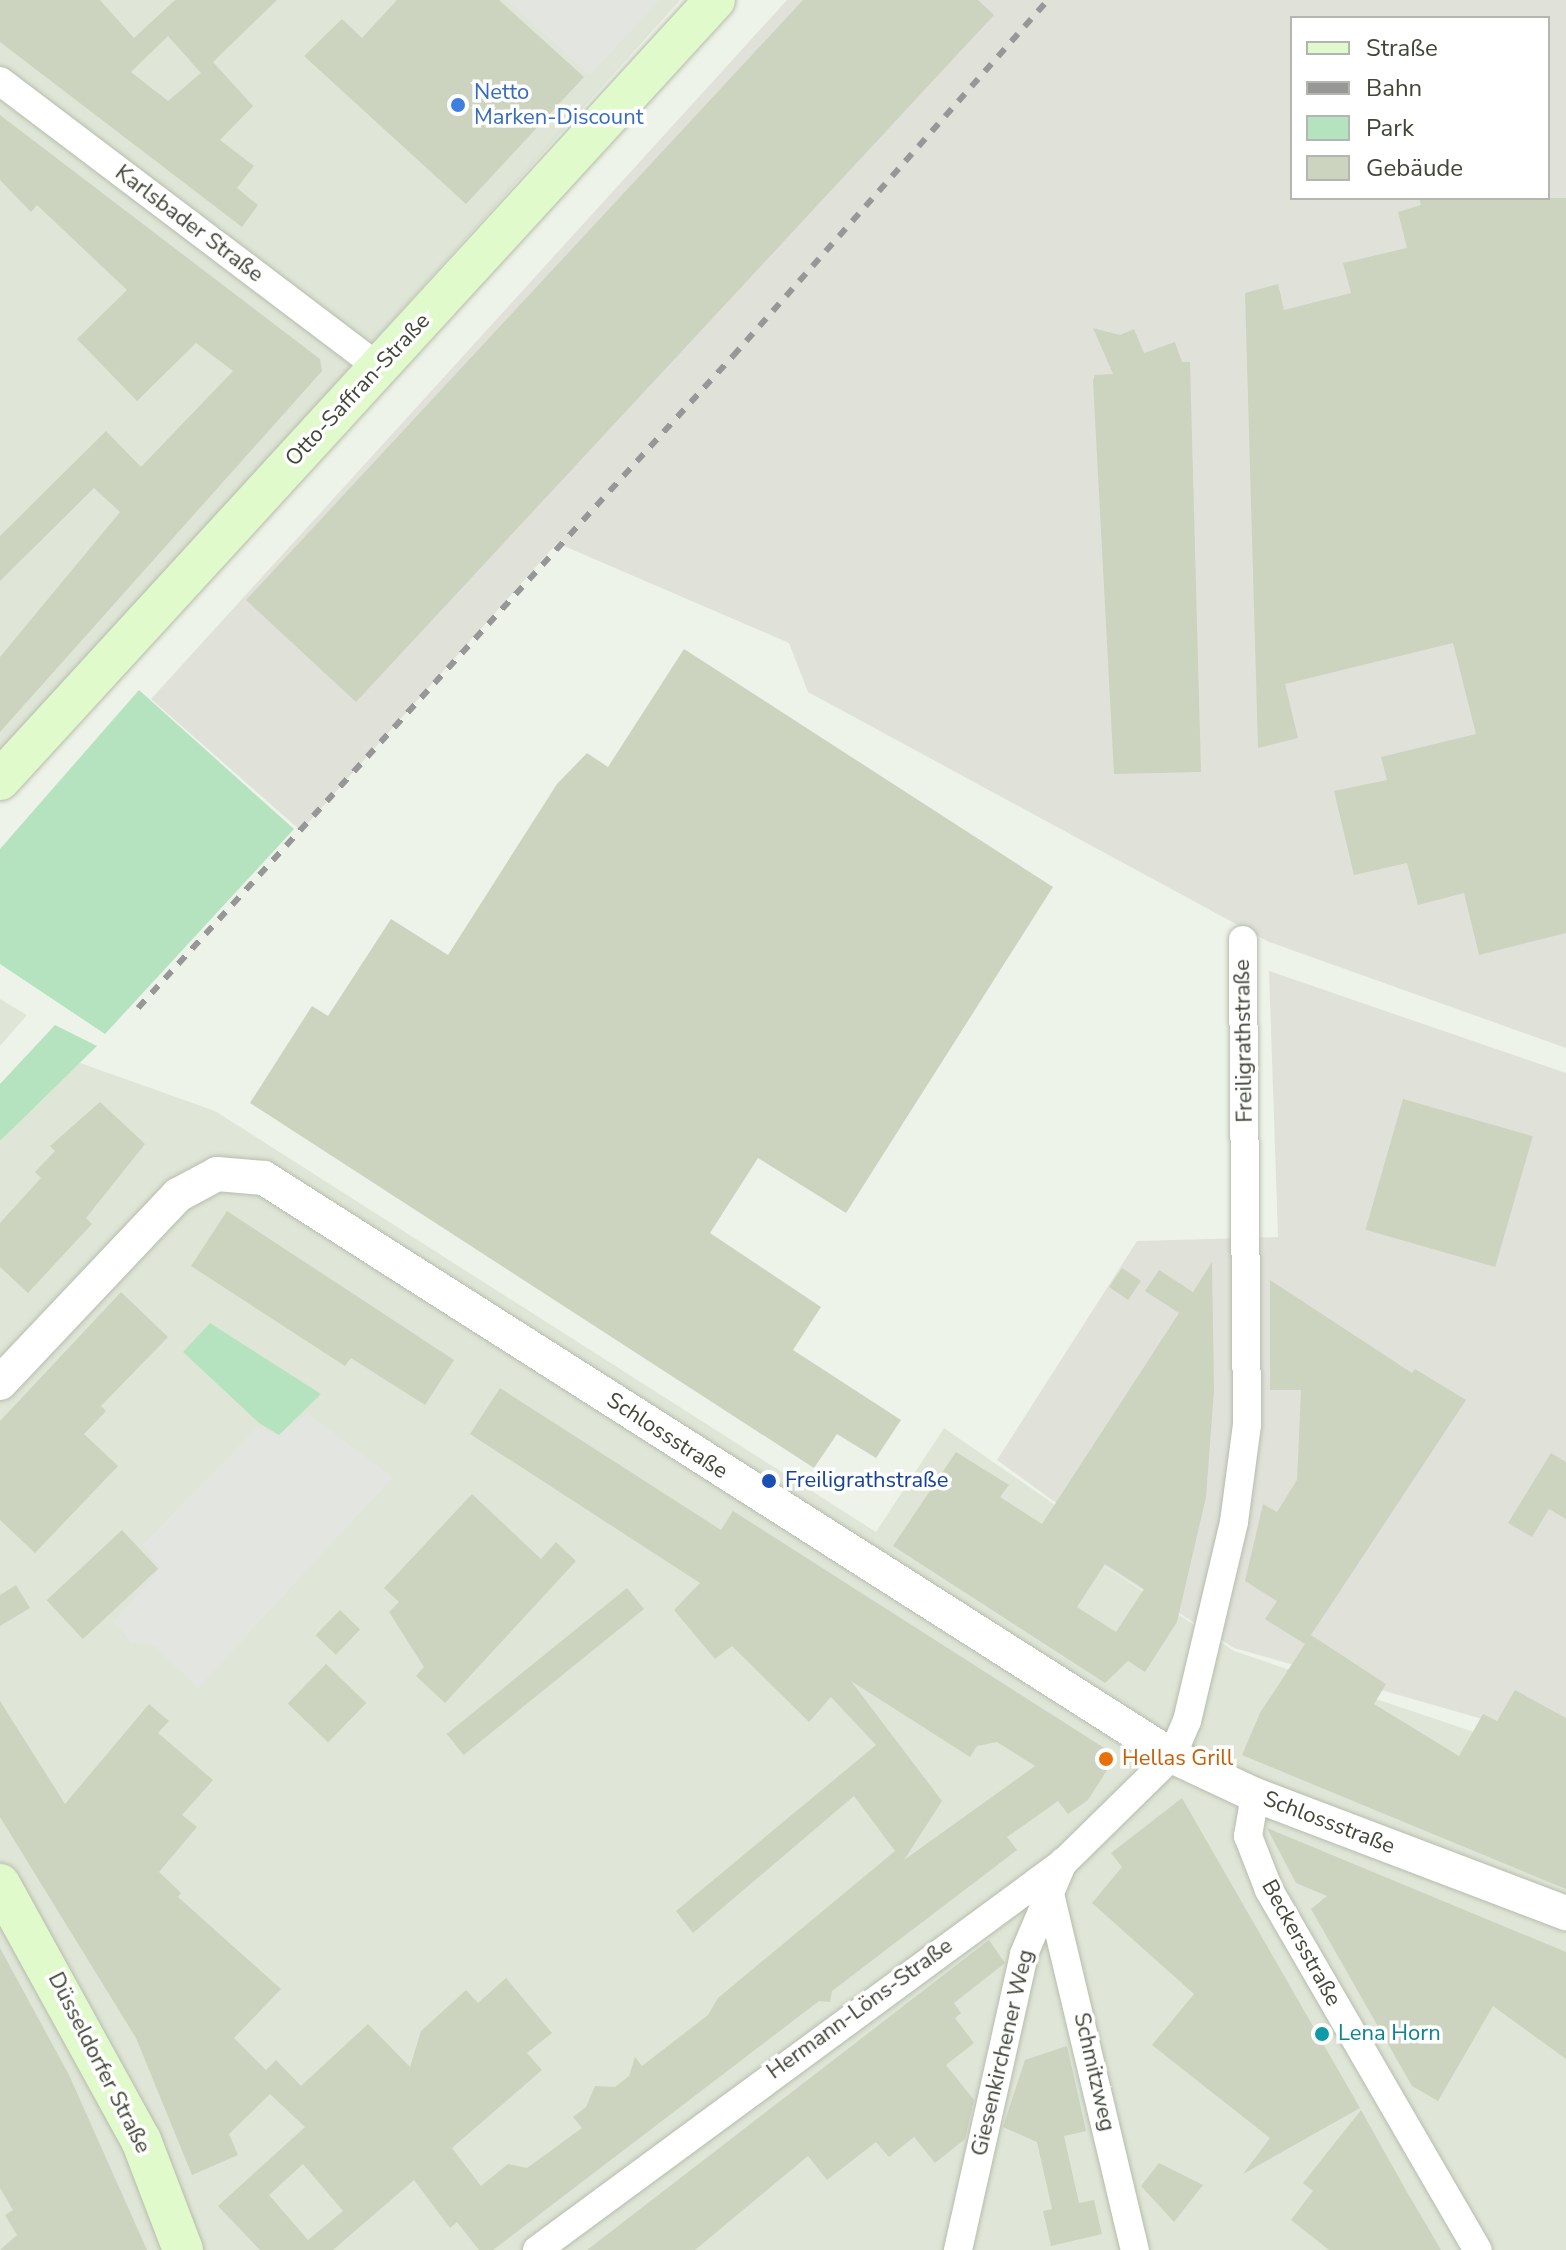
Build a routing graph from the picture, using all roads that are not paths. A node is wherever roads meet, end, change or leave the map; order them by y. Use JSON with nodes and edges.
{"nodes":[{"id":1,"x":715,"y":0,"type":"edge"},
{"id":2,"x":0,"y":81,"type":"edge"},
{"id":3,"x":378,"y":367,"type":"junction"},
{"id":4,"x":0,"y":780,"type":"edge"},
{"id":5,"x":1243,"y":940,"type":"dead end"},
{"id":6,"x":0,"y":1383,"type":"edge"},
{"id":7,"x":1172,"y":1756,"type":"junction"},
{"id":8,"x":1255,"y":1795,"type":"junction"},
{"id":9,"x":1064,"y":1862,"type":"junction"},
{"id":10,"x":0,"y":1884,"type":"edge"},
{"id":11,"x":1050,"y":1894,"type":"junction"},
{"id":12,"x":1566,"y":1913,"type":"edge"},
{"id":13,"x":183,"y":2250,"type":"edge"},
{"id":14,"x":537,"y":2250,"type":"edge"},
{"id":15,"x":958,"y":2250,"type":"edge"},
{"id":16,"x":1135,"y":2250,"type":"edge"},
{"id":17,"x":1478,"y":2250,"type":"edge"}],
"edges":[{"from":1,"to":3,"type":"main road","name":"Otto-Saffran-Straße"},
{"from":2,"to":3,"type":"street","name":"Karlsbader Straße"},
{"from":3,"to":4,"type":"main road","name":"Otto-Saffran-Straße"},
{"from":5,"to":7,"type":"street","name":"Freiligrathstraße"},
{"from":6,"to":7,"type":"street","name":"Schlossstraße"},
{"from":7,"to":8,"type":"street","name":"Schlossstraße"},
{"from":7,"to":9,"type":"street","name":"Hermann-Löns-Straße"},
{"from":8,"to":12,"type":"street","name":"Schlossstraße"},
{"from":8,"to":17,"type":"street","name":"Beckersstraße"},
{"from":9,"to":11,"type":"street","name":"Giesenkirchener Weg"},
{"from":9,"to":14,"type":"street","name":"Hermann-Löns-Straße"},
{"from":10,"to":13,"type":"main road","name":"Düsseldorfer Straße"},
{"from":11,"to":15,"type":"street","name":"Giesenkirchener Weg"},
{"from":11,"to":16,"type":"street","name":"Schmitzweg"}]}
